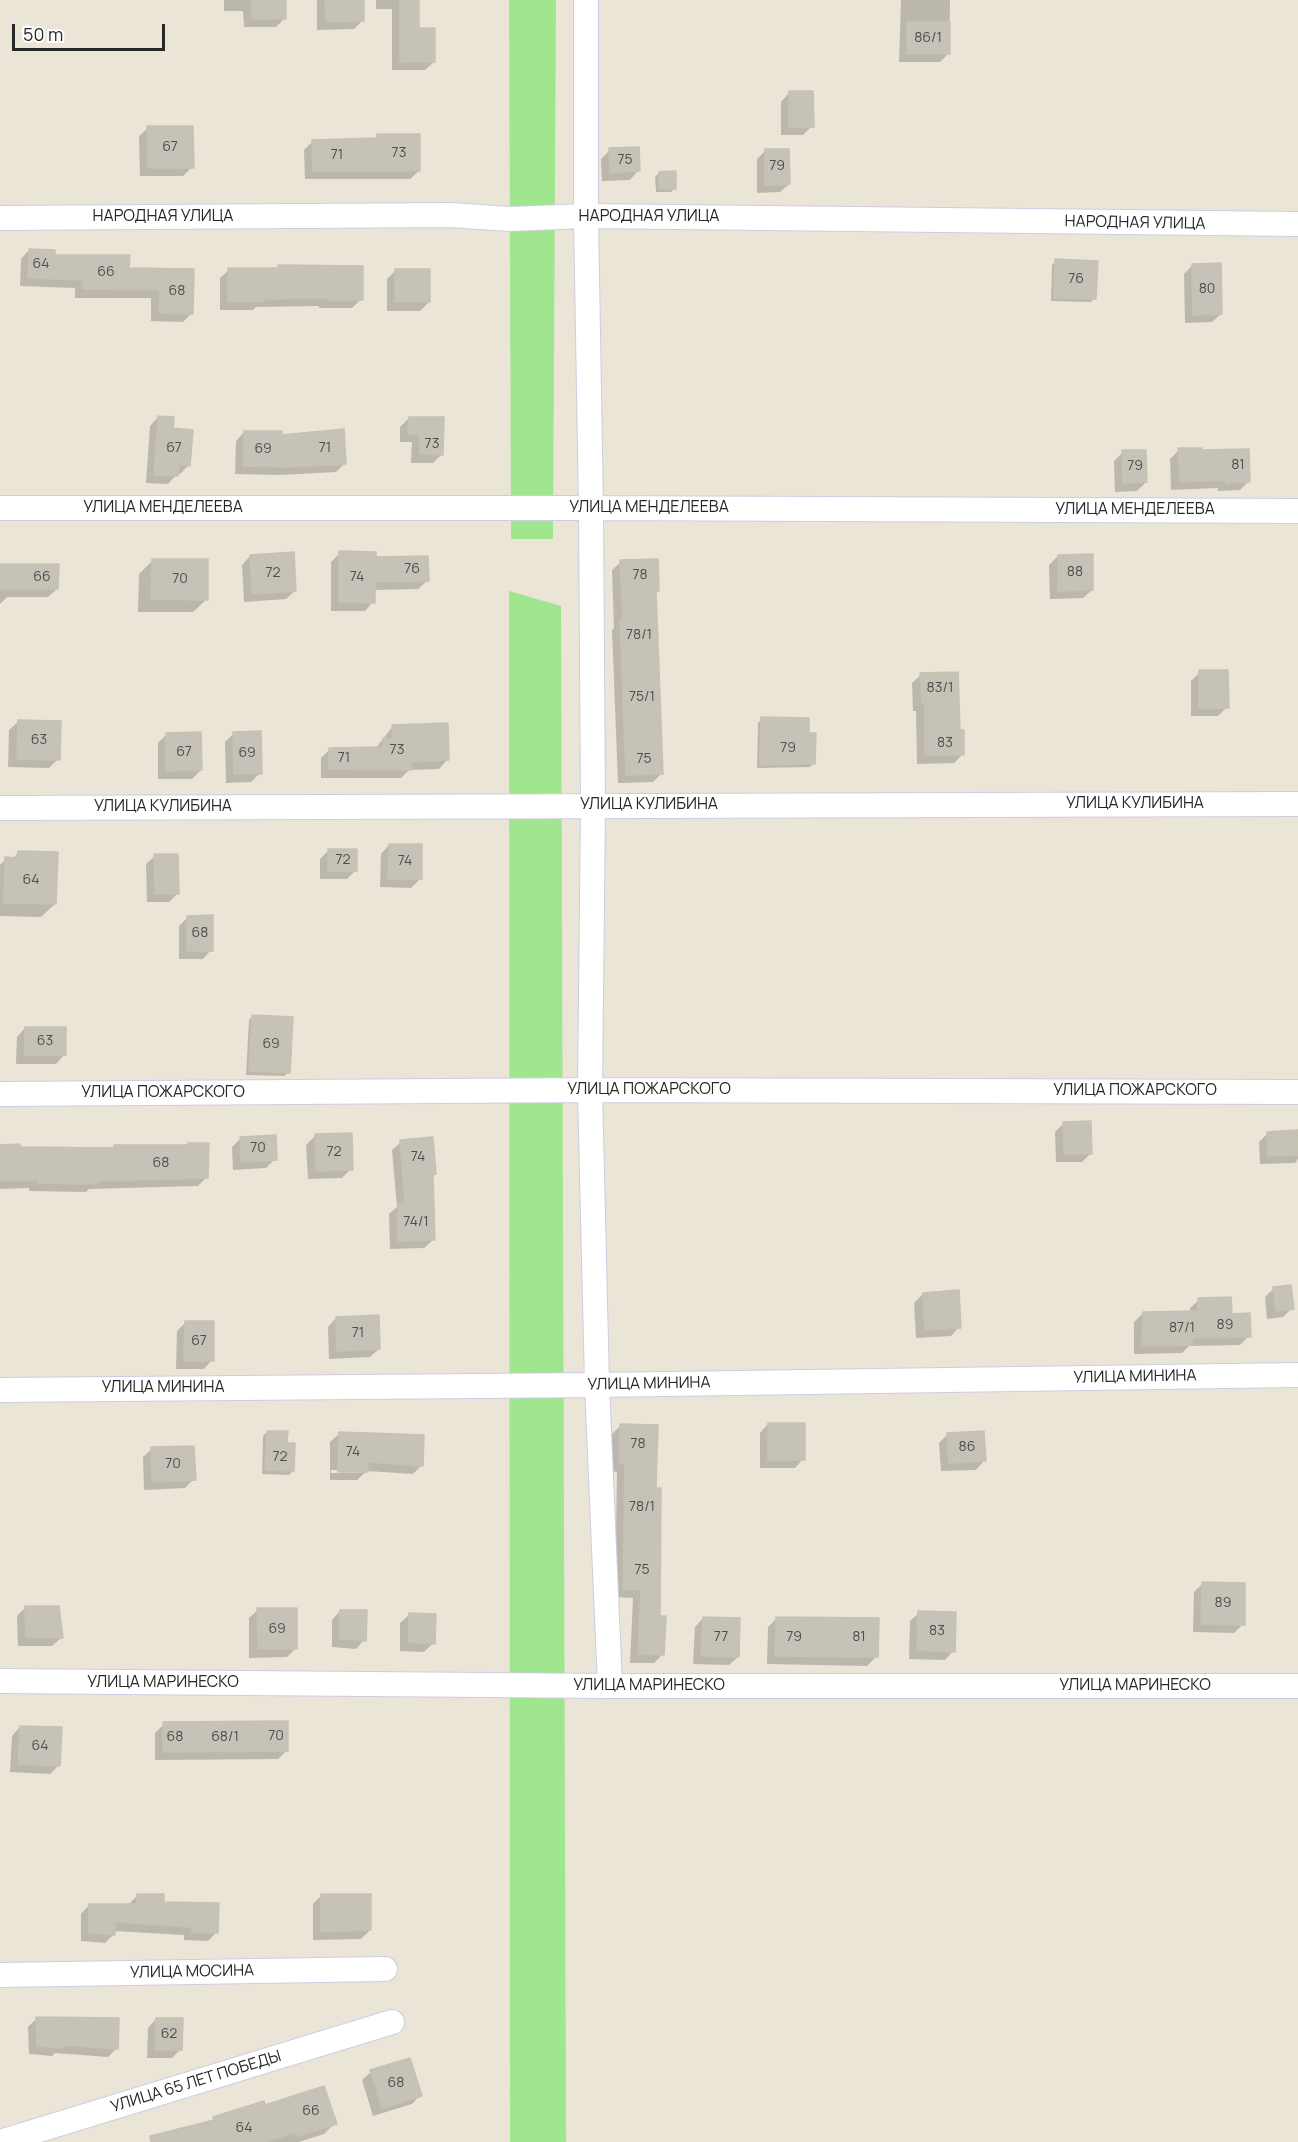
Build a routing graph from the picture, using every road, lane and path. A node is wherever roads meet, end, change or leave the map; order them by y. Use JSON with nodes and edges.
{"nodes":[{"id":1,"x":586,"y":0,"type":"edge"},
{"id":2,"x":586,"y":216,"type":"junction"},
{"id":3,"x":0,"y":218,"type":"edge"},
{"id":4,"x":1298,"y":224,"type":"edge"},
{"id":5,"x":0,"y":508,"type":"edge"},
{"id":6,"x":591,"y":508,"type":"junction"},
{"id":7,"x":1298,"y":511,"type":"edge"},
{"id":8,"x":1298,"y":804,"type":"edge"},
{"id":9,"x":593,"y":806,"type":"junction"},
{"id":10,"x":0,"y":808,"type":"edge"},
{"id":11,"x":590,"y":1090,"type":"junction"},
{"id":12,"x":1298,"y":1092,"type":"edge"},
{"id":13,"x":0,"y":1094,"type":"edge"},
{"id":14,"x":1298,"y":1375,"type":"edge"},
{"id":15,"x":597,"y":1385,"type":"junction"},
{"id":16,"x":0,"y":1390,"type":"edge"},
{"id":17,"x":0,"y":1682,"type":"edge"},
{"id":18,"x":610,"y":1686,"type":"junction"},
{"id":19,"x":1298,"y":1686,"type":"edge"},
{"id":20,"x":385,"y":1969,"type":"dead end"},
{"id":21,"x":0,"y":1975,"type":"edge"},
{"id":22,"x":392,"y":2022,"type":"dead end"},
{"id":23,"x":0,"y":2142,"type":"edge"}],
"edges":[{"from":1,"to":2,"type":"street"},
{"from":2,"to":3,"type":"street","name":"НАРОДНАЯ УЛИЦА"},
{"from":2,"to":4,"type":"street","name":"НАРОДНАЯ УЛИЦА"},
{"from":2,"to":6,"type":"street"},
{"from":5,"to":6,"type":"street","name":"УЛИЦА МЕНДЕЛЕЕВА"},
{"from":6,"to":7,"type":"street","name":"УЛИЦА МЕНДЕЛЕЕВА"},
{"from":6,"to":9,"type":"street"},
{"from":8,"to":9,"type":"street","name":"УЛИЦА КУЛИБИНА"},
{"from":9,"to":10,"type":"street","name":"УЛИЦА КУЛИБИНА"},
{"from":9,"to":11,"type":"street"},
{"from":11,"to":12,"type":"street","name":"УЛИЦА ПОЖАРСКОГО"},
{"from":11,"to":13,"type":"street","name":"УЛИЦА ПОЖАРСКОГО"},
{"from":11,"to":15,"type":"street"},
{"from":14,"to":15,"type":"street","name":"УЛИЦА МИНИНА"},
{"from":15,"to":16,"type":"street","name":"УЛИЦА МИНИНА"},
{"from":15,"to":18,"type":"street"},
{"from":17,"to":18,"type":"street","name":"УЛИЦА МАРИНЕСКО"},
{"from":18,"to":19,"type":"street","name":"УЛИЦА МАРИНЕСКО"},
{"from":20,"to":21,"type":"street","name":"УЛИЦА МОСИНА"},
{"from":22,"to":23,"type":"street","name":"УЛИЦА 65 ЛЕТ ПОБЕДЫ"}]}
